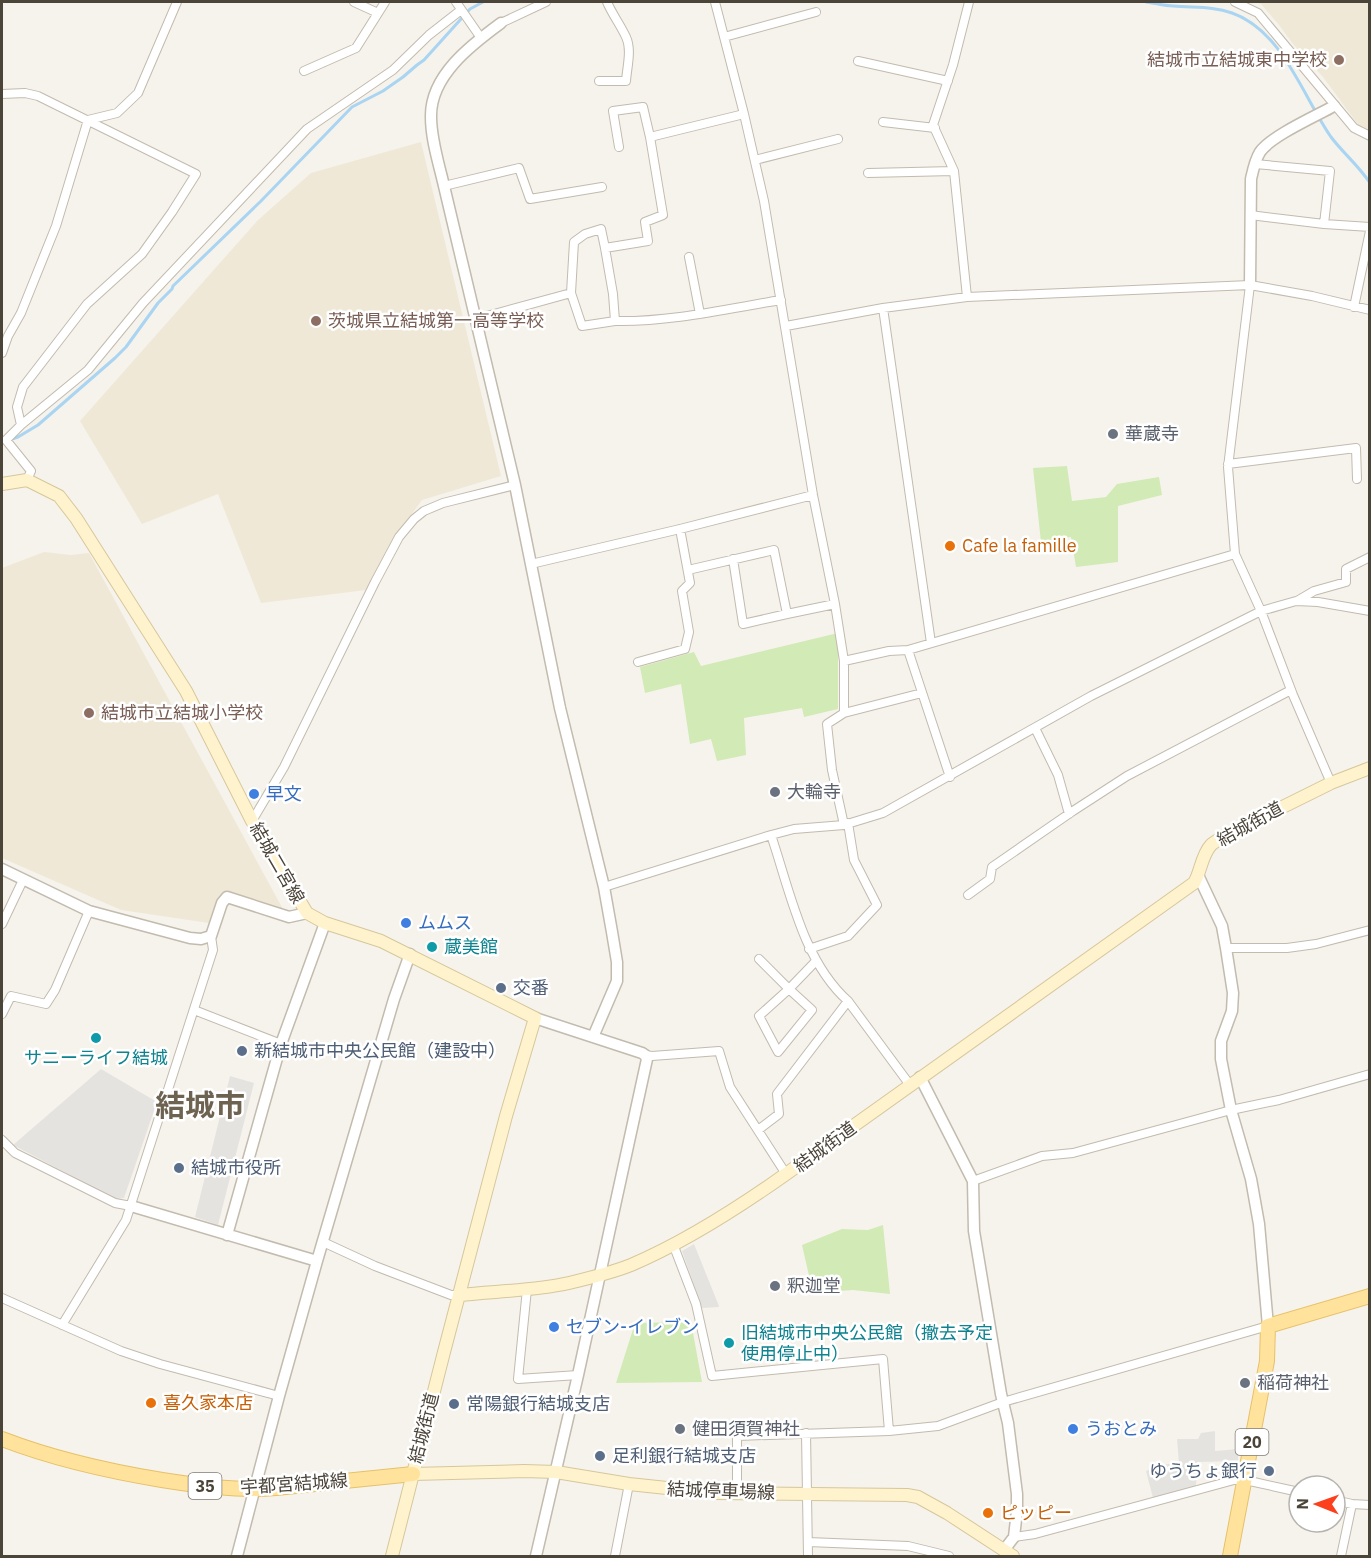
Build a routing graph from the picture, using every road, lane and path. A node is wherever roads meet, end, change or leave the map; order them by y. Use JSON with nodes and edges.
{"nodes":[{"id":1,"x":177,"y":2,"type":"edge"},
{"id":2,"x":354,"y":2,"type":"edge"},
{"id":3,"x":385,"y":2,"type":"edge"},
{"id":4,"x":546,"y":2,"type":"edge"},
{"id":5,"x":607,"y":2,"type":"edge"},
{"id":6,"x":715,"y":2,"type":"edge"},
{"id":7,"x":969,"y":2,"type":"edge"},
{"id":8,"x":1235,"y":2,"type":"edge"},
{"id":9,"x":459,"y":5,"type":"edge"},
{"id":10,"x":816,"y":12,"type":"dead end"},
{"id":11,"x":378,"y":14,"type":"junction"},
{"id":12,"x":501,"y":23,"type":"joint"},
{"id":13,"x":724,"y":37,"type":"junction"},
{"id":14,"x":481,"y":38,"type":"junction"},
{"id":15,"x":858,"y":61,"type":"dead end"},
{"id":16,"x":304,"y":71,"type":"dead end"},
{"id":17,"x":599,"y":81,"type":"dead end"},
{"id":18,"x":948,"y":81,"type":"junction"},
{"id":19,"x":2,"y":94,"type":"edge"},
{"id":20,"x":1334,"y":106,"type":"junction"},
{"id":21,"x":744,"y":114,"type":"junction"},
{"id":22,"x":88,"y":120,"type":"junction"},
{"id":23,"x":883,"y":123,"type":"dead end"},
{"id":24,"x":935,"y":128,"type":"junction"},
{"id":25,"x":1370,"y":136,"type":"edge"},
{"id":26,"x":650,"y":137,"type":"junction"},
{"id":27,"x":838,"y":139,"type":"dead end"},
{"id":28,"x":620,"y":147,"type":"dead end"},
{"id":29,"x":755,"y":160,"type":"junction"},
{"id":30,"x":1255,"y":164,"type":"junction"},
{"id":31,"x":954,"y":171,"type":"junction"},
{"id":32,"x":868,"y":173,"type":"dead end"},
{"id":33,"x":444,"y":186,"type":"junction"},
{"id":34,"x":602,"y":187,"type":"dead end"},
{"id":35,"x":1250,"y":215,"type":"junction"},
{"id":36,"x":1324,"y":224,"type":"junction"},
{"id":37,"x":1370,"y":226,"type":"edge"},
{"id":38,"x":1370,"y":231,"type":"edge"},
{"id":39,"x":604,"y":249,"type":"junction"},
{"id":40,"x":689,"y":257,"type":"dead end"},
{"id":41,"x":1250,"y":285,"type":"junction"},
{"id":42,"x":571,"y":293,"type":"junction"},
{"id":43,"x":967,"y":297,"type":"junction"},
{"id":44,"x":781,"y":300,"type":"junction"},
{"id":45,"x":1354,"y":307,"type":"junction"},
{"id":46,"x":883,"y":308,"type":"junction"},
{"id":47,"x":1370,"y":310,"type":"edge"},
{"id":48,"x":700,"y":314,"type":"junction"},
{"id":49,"x":476,"y":319,"type":"junction"},
{"id":50,"x":615,"y":321,"type":"junction"},
{"id":51,"x":786,"y":326,"type":"junction"},
{"id":52,"x":2,"y":353,"type":"edge"},
{"id":53,"x":21,"y":425,"type":"junction"},
{"id":54,"x":1228,"y":464,"type":"junction"},
{"id":55,"x":1357,"y":479,"type":"dead end"},
{"id":56,"x":27,"y":480,"type":"junction"},
{"id":57,"x":2,"y":484,"type":"edge"},
{"id":58,"x":515,"y":485,"type":"junction"},
{"id":59,"x":813,"y":495,"type":"junction"},
{"id":60,"x":680,"y":529,"type":"junction"},
{"id":61,"x":1235,"y":554,"type":"junction"},
{"id":62,"x":1370,"y":557,"type":"edge"},
{"id":63,"x":733,"y":560,"type":"junction"},
{"id":64,"x":531,"y":564,"type":"junction"},
{"id":65,"x":688,"y":570,"type":"junction"},
{"id":66,"x":1296,"y":602,"type":"junction"},
{"id":67,"x":835,"y":604,"type":"junction"},
{"id":68,"x":1262,"y":610,"type":"junction"},
{"id":69,"x":1370,"y":611,"type":"edge"},
{"id":70,"x":787,"y":614,"type":"junction"},
{"id":71,"x":931,"y":643,"type":"junction"},
{"id":72,"x":908,"y":650,"type":"junction"},
{"id":73,"x":844,"y":661,"type":"junction"},
{"id":74,"x":638,"y":662,"type":"dead end"},
{"id":75,"x":1291,"y":690,"type":"junction"},
{"id":76,"x":922,"y":693,"type":"junction"},
{"id":77,"x":844,"y":713,"type":"junction"},
{"id":78,"x":1035,"y":728,"type":"junction"},
{"id":79,"x":1370,"y":768,"type":"edge"},
{"id":80,"x":950,"y":777,"type":"junction"},
{"id":81,"x":1331,"y":783,"type":"junction"},
{"id":82,"x":1069,"y":814,"type":"junction"},
{"id":83,"x":252,"y":821,"type":"junction"},
{"id":84,"x":846,"y":824,"type":"junction"},
{"id":85,"x":771,"y":835,"type":"junction"},
{"id":86,"x":2,"y":869,"type":"edge"},
{"id":87,"x":1198,"y":875,"type":"junction"},
{"id":88,"x":23,"y":880,"type":"junction"},
{"id":89,"x":604,"y":887,"type":"junction"},
{"id":90,"x":969,"y":895,"type":"dead end"},
{"id":91,"x":89,"y":910,"type":"junction"},
{"id":92,"x":307,"y":913,"type":"junction"},
{"id":93,"x":325,"y":923,"type":"junction"},
{"id":94,"x":2,"y":924,"type":"edge"},
{"id":95,"x":1370,"y":930,"type":"edge"},
{"id":96,"x":212,"y":936,"type":"junction"},
{"id":97,"x":1226,"y":948,"type":"junction"},
{"id":98,"x":809,"y":949,"type":"junction"},
{"id":99,"x":410,"y":954,"type":"junction"},
{"id":100,"x":759,"y":959,"type":"dead end"},
{"id":101,"x":816,"y":961,"type":"junction"},
{"id":102,"x":789,"y":989,"type":"junction"},
{"id":103,"x":2,"y":994,"type":"edge"},
{"id":104,"x":11,"y":996,"type":"junction"},
{"id":105,"x":848,"y":1001,"type":"junction"},
{"id":106,"x":194,"y":1010,"type":"junction"},
{"id":107,"x":2,"y":1014,"type":"edge"},
{"id":108,"x":535,"y":1018,"type":"junction"},
{"id":109,"x":594,"y":1037,"type":"junction"},
{"id":110,"x":281,"y":1044,"type":"junction"},
{"id":111,"x":645,"y":1054,"type":"junction"},
{"id":112,"x":1370,"y":1074,"type":"edge"},
{"id":113,"x":915,"y":1081,"type":"junction"},
{"id":114,"x":1231,"y":1110,"type":"junction"},
{"id":115,"x":758,"y":1130,"type":"junction"},
{"id":116,"x":2,"y":1140,"type":"edge"},
{"id":117,"x":786,"y":1174,"type":"junction"},
{"id":118,"x":973,"y":1181,"type":"junction"},
{"id":119,"x":131,"y":1206,"type":"junction"},
{"id":120,"x":227,"y":1235,"type":"junction"},
{"id":121,"x":323,"y":1242,"type":"junction"},
{"id":122,"x":673,"y":1244,"type":"junction"},
{"id":123,"x":317,"y":1262,"type":"junction"},
{"id":124,"x":600,"y":1275,"type":"junction"},
{"id":125,"x":527,"y":1289,"type":"junction"},
{"id":126,"x":459,"y":1295,"type":"junction"},
{"id":127,"x":1370,"y":1296,"type":"edge"},
{"id":128,"x":2,"y":1298,"type":"edge"},
{"id":129,"x":62,"y":1325,"type":"junction"},
{"id":130,"x":1268,"y":1326,"type":"junction"},
{"id":131,"x":578,"y":1374,"type":"junction"},
{"id":132,"x":279,"y":1396,"type":"junction"},
{"id":133,"x":1003,"y":1402,"type":"junction"},
{"id":134,"x":889,"y":1431,"type":"junction"},
{"id":135,"x":806,"y":1433,"type":"junction"},
{"id":136,"x":2,"y":1439,"type":"edge"},
{"id":137,"x":556,"y":1472,"type":"junction"},
{"id":138,"x":413,"y":1474,"type":"junction"},
{"id":139,"x":1245,"y":1480,"type":"junction"},
{"id":140,"x":629,"y":1484,"type":"junction"},
{"id":141,"x":1287,"y":1489,"type":"edge"},
{"id":142,"x":255,"y":1490,"type":"junction"},
{"id":143,"x":806,"y":1493,"type":"junction"},
{"id":144,"x":737,"y":1494,"type":"junction"},
{"id":145,"x":1347,"y":1503,"type":"edge"},
{"id":146,"x":1352,"y":1504,"type":"junction"},
{"id":147,"x":1370,"y":1505,"type":"edge"},
{"id":148,"x":1014,"y":1537,"type":"junction"},
{"id":149,"x":808,"y":1542,"type":"junction"},
{"id":150,"x":1008,"y":1553,"type":"edge"},
{"id":151,"x":1232,"y":1556,"type":"edge"},
{"id":152,"x":237,"y":1557,"type":"edge"},
{"id":153,"x":393,"y":1557,"type":"edge"},
{"id":154,"x":536,"y":1557,"type":"edge"},
{"id":155,"x":615,"y":1557,"type":"edge"},
{"id":156,"x":808,"y":1557,"type":"edge"},
{"id":157,"x":949,"y":1557,"type":"edge"},
{"id":158,"x":1341,"y":1557,"type":"edge"}],
"edges":[{"from":1,"to":22,"type":"street"},
{"from":2,"to":11,"type":"street"},
{"from":3,"to":11,"type":"street"},
{"from":4,"to":12,"type":"street"},
{"from":5,"to":17,"type":"street"},
{"from":6,"to":13,"type":"street"},
{"from":7,"to":18,"type":"street"},
{"from":8,"to":20,"type":"street"},
{"from":9,"to":14,"type":"street"},
{"from":9,"to":53,"type":"street"},
{"from":10,"to":13,"type":"street"},
{"from":11,"to":16,"type":"street"},
{"from":12,"to":14,"type":"street"},
{"from":13,"to":21,"type":"street"},
{"from":14,"to":33,"type":"street"},
{"from":15,"to":18,"type":"street"},
{"from":18,"to":24,"type":"street"},
{"from":19,"to":22,"type":"street"},
{"from":20,"to":25,"type":"street"},
{"from":20,"to":30,"type":"street"},
{"from":21,"to":26,"type":"street"},
{"from":21,"to":29,"type":"street"},
{"from":22,"to":52,"type":"street"},
{"from":22,"to":53,"type":"street"},
{"from":23,"to":24,"type":"street"},
{"from":24,"to":31,"type":"street"},
{"from":26,"to":28,"type":"street"},
{"from":26,"to":39,"type":"street"},
{"from":27,"to":29,"type":"street"},
{"from":29,"to":44,"type":"street"},
{"from":30,"to":35,"type":"street"},
{"from":30,"to":36,"type":"street"},
{"from":31,"to":32,"type":"street"},
{"from":31,"to":43,"type":"street"},
{"from":33,"to":34,"type":"street"},
{"from":33,"to":49,"type":"street"},
{"from":35,"to":36,"type":"street"},
{"from":35,"to":41,"type":"street"},
{"from":36,"to":37,"type":"street"},
{"from":38,"to":45,"type":"street"},
{"from":39,"to":42,"type":"street"},
{"from":39,"to":50,"type":"street"},
{"from":40,"to":48,"type":"street"},
{"from":41,"to":43,"type":"street"},
{"from":41,"to":45,"type":"street"},
{"from":41,"to":54,"type":"street"},
{"from":42,"to":49,"type":"street"},
{"from":42,"to":50,"type":"street"},
{"from":43,"to":46,"type":"street"},
{"from":44,"to":48,"type":"street"},
{"from":44,"to":51,"type":"street"},
{"from":45,"to":47,"type":"street"},
{"from":46,"to":51,"type":"street"},
{"from":46,"to":71,"type":"street"},
{"from":48,"to":50,"type":"street"},
{"from":49,"to":58,"type":"street"},
{"from":51,"to":59,"type":"street"},
{"from":53,"to":56,"type":"street"},
{"from":54,"to":55,"type":"street"},
{"from":54,"to":61,"type":"street"},
{"from":56,"to":57,"type":"main road"},
{"from":56,"to":83,"type":"main road","name":"結城二宮線"},
{"from":58,"to":64,"type":"street"},
{"from":58,"to":83,"type":"street"},
{"from":59,"to":60,"type":"street"},
{"from":59,"to":67,"type":"street"},
{"from":60,"to":64,"type":"street"},
{"from":60,"to":65,"type":"street"},
{"from":61,"to":68,"type":"street"},
{"from":61,"to":71,"type":"street"},
{"from":62,"to":66,"type":"street"},
{"from":63,"to":65,"type":"street"},
{"from":63,"to":70,"type":"street"},
{"from":63,"to":70,"type":"street"},
{"from":64,"to":89,"type":"street"},
{"from":65,"to":74,"type":"street"},
{"from":66,"to":68,"type":"street"},
{"from":66,"to":69,"type":"street"},
{"from":67,"to":70,"type":"street"},
{"from":67,"to":73,"type":"street"},
{"from":68,"to":75,"type":"street"},
{"from":68,"to":78,"type":"street"},
{"from":71,"to":72,"type":"street"},
{"from":72,"to":73,"type":"street"},
{"from":72,"to":76,"type":"street"},
{"from":73,"to":77,"type":"street"},
{"from":75,"to":81,"type":"street"},
{"from":75,"to":82,"type":"street"},
{"from":76,"to":77,"type":"street"},
{"from":76,"to":80,"type":"street"},
{"from":77,"to":84,"type":"street"},
{"from":78,"to":80,"type":"street"},
{"from":78,"to":82,"type":"street"},
{"from":79,"to":81,"type":"main road","name":"結城街道"},
{"from":80,"to":84,"type":"street"},
{"from":81,"to":87,"type":"main road","name":"結城街道"},
{"from":82,"to":90,"type":"street"},
{"from":83,"to":92,"type":"main road","name":"結城二宮線"},
{"from":84,"to":85,"type":"street"},
{"from":84,"to":98,"type":"street"},
{"from":85,"to":89,"type":"street"},
{"from":85,"to":98,"type":"street"},
{"from":86,"to":88,"type":"street"},
{"from":87,"to":97,"type":"street"},
{"from":87,"to":113,"type":"main road","name":"結城街道"},
{"from":88,"to":91,"type":"street"},
{"from":88,"to":94,"type":"street"},
{"from":89,"to":109,"type":"street"},
{"from":91,"to":96,"type":"street"},
{"from":91,"to":104,"type":"street"},
{"from":92,"to":93,"type":"main road","name":"結城二宮線"},
{"from":92,"to":96,"type":"street"},
{"from":93,"to":99,"type":"main road","name":"結城二宮線"},
{"from":93,"to":110,"type":"street"},
{"from":95,"to":97,"type":"street"},
{"from":96,"to":106,"type":"street"},
{"from":97,"to":114,"type":"street"},
{"from":98,"to":101,"type":"street"},
{"from":99,"to":108,"type":"main road","name":"結城二宮線"},
{"from":99,"to":121,"type":"street"},
{"from":100,"to":102,"type":"street"},
{"from":101,"to":102,"type":"street"},
{"from":101,"to":105,"type":"street"},
{"from":102,"to":102,"type":"street"},
{"from":103,"to":104,"type":"street"},
{"from":104,"to":107,"type":"street"},
{"from":105,"to":113,"type":"street"},
{"from":105,"to":115,"type":"street"},
{"from":106,"to":110,"type":"street"},
{"from":106,"to":119,"type":"street"},
{"from":108,"to":109,"type":"street"},
{"from":108,"to":126,"type":"main road"},
{"from":109,"to":111,"type":"street"},
{"from":110,"to":120,"type":"street"},
{"from":111,"to":115,"type":"street"},
{"from":111,"to":124,"type":"street"},
{"from":112,"to":114,"type":"street"},
{"from":113,"to":117,"type":"main road","name":"結城街道"},
{"from":113,"to":118,"type":"street"},
{"from":114,"to":118,"type":"street"},
{"from":114,"to":130,"type":"street"},
{"from":115,"to":117,"type":"street"},
{"from":116,"to":119,"type":"street"},
{"from":117,"to":122,"type":"main road","name":"結城街道"},
{"from":118,"to":133,"type":"street"},
{"from":119,"to":120,"type":"street"},
{"from":119,"to":129,"type":"street"},
{"from":120,"to":123,"type":"street"},
{"from":121,"to":123,"type":"street"},
{"from":121,"to":126,"type":"street"},
{"from":122,"to":124,"type":"main road","name":"結城街道"},
{"from":122,"to":134,"type":"street"},
{"from":123,"to":132,"type":"street"},
{"from":124,"to":125,"type":"main road","name":"結城街道"},
{"from":124,"to":131,"type":"street"},
{"from":125,"to":126,"type":"main road","name":"結城街道"},
{"from":125,"to":131,"type":"street"},
{"from":126,"to":138,"type":"main road","name":"結城街道"},
{"from":127,"to":130,"type":"main road"},
{"from":128,"to":129,"type":"street"},
{"from":129,"to":132,"type":"street"},
{"from":130,"to":133,"type":"street"},
{"from":130,"to":139,"type":"main road","number":"20"},
{"from":131,"to":137,"type":"street"},
{"from":132,"to":142,"type":"street"},
{"from":133,"to":134,"type":"street"},
{"from":133,"to":148,"type":"street"},
{"from":134,"to":135,"type":"street"},
{"from":135,"to":143,"type":"street"},
{"from":135,"to":144,"type":"street"},
{"from":136,"to":142,"type":"main road","name":"宇都宮結城線","number":"35"},
{"from":137,"to":138,"type":"main road","name":"結城停車場線"},
{"from":137,"to":140,"type":"main road","name":"結城停車場線"},
{"from":137,"to":154,"type":"street"},
{"from":138,"to":142,"type":"main road","name":"宇都宮結城線","number":"35"},
{"from":138,"to":153,"type":"main road","name":"結城街道"},
{"from":139,"to":141,"type":"street"},
{"from":139,"to":148,"type":"street"},
{"from":139,"to":151,"type":"main road","number":"20"},
{"from":140,"to":144,"type":"main road","name":"結城停車場線"},
{"from":140,"to":155,"type":"street"},
{"from":142,"to":152,"type":"street"},
{"from":143,"to":144,"type":"main road","name":"結城停車場線"},
{"from":143,"to":149,"type":"street"},
{"from":143,"to":150,"type":"main road","name":"結城停車場線"},
{"from":145,"to":146,"type":"street"},
{"from":146,"to":147,"type":"street"},
{"from":146,"to":158,"type":"street"},
{"from":148,"to":150,"type":"street"},
{"from":149,"to":156,"type":"street"},
{"from":149,"to":157,"type":"street"}]}
